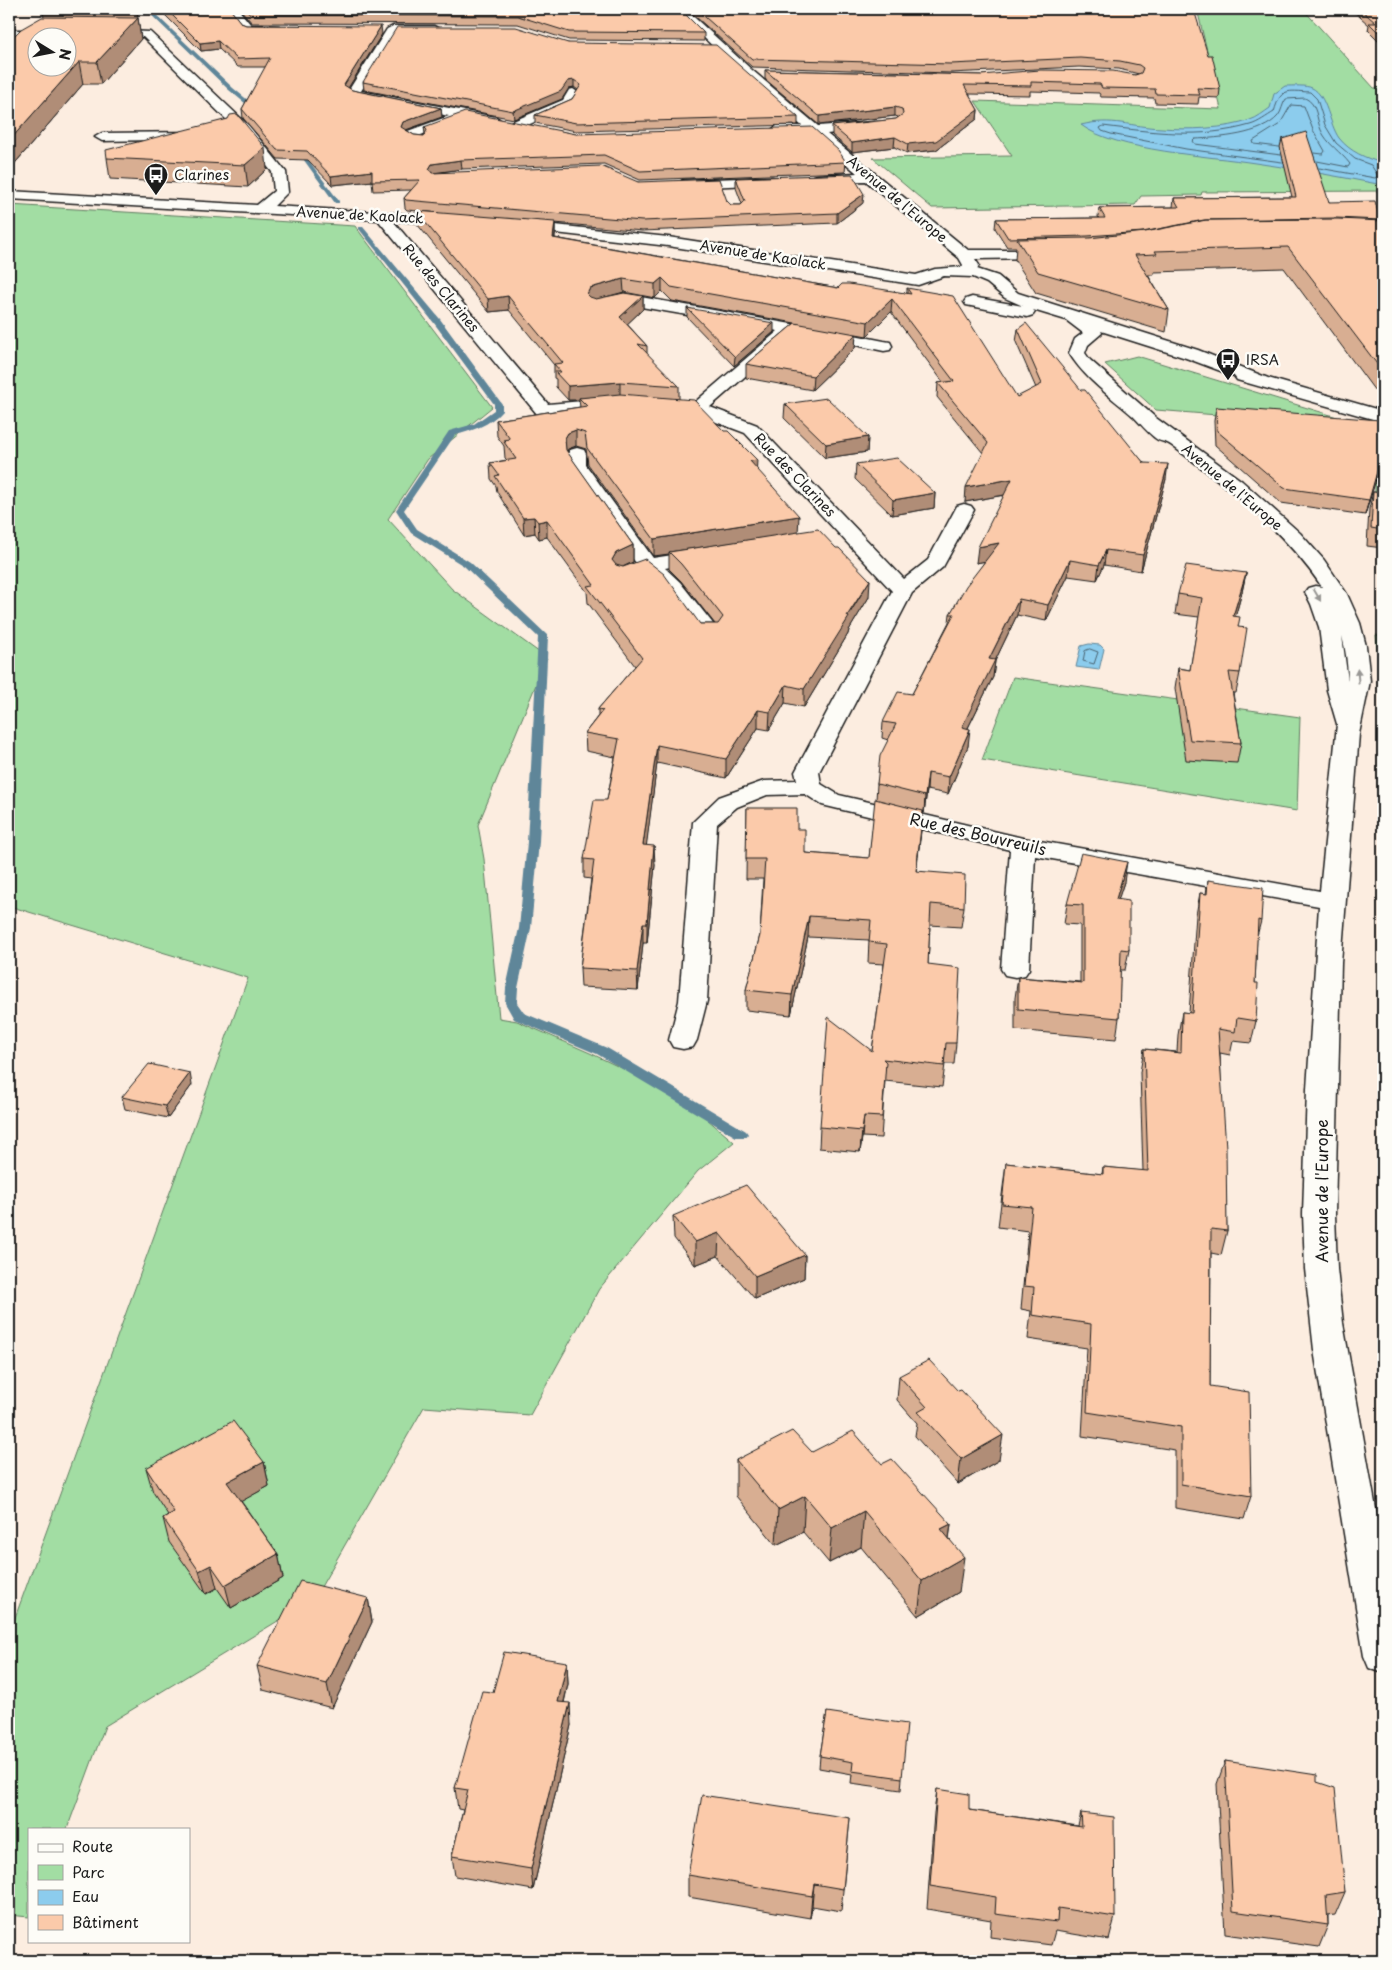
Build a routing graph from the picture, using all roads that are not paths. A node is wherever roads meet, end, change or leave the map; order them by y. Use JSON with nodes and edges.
{"nodes":[{"id":1,"x":232,"y":9,"type":"edge"},
{"id":2,"x":679,"y":9,"type":"edge"},
{"id":3,"x":287,"y":28,"type":"edge"},
{"id":4,"x":451,"y":29,"type":"edge"},
{"id":5,"x":9,"y":33,"type":"edge"},
{"id":6,"x":28,"y":33,"type":"edge"},
{"id":7,"x":88,"y":33,"type":"edge"},
{"id":8,"x":703,"y":46,"type":"edge"},
{"id":9,"x":720,"y":46,"type":"junction"},
{"id":10,"x":748,"y":73,"type":"junction"},
{"id":11,"x":766,"y":73,"type":"edge"},
{"id":12,"x":573,"y":93,"type":"edge"},
{"id":13,"x":463,"y":115,"type":"junction"},
{"id":14,"x":886,"y":123,"type":"edge"},
{"id":15,"x":516,"y":125,"type":"junction"},
{"id":16,"x":244,"y":129,"type":"junction"},
{"id":17,"x":533,"y":129,"type":"edge"},
{"id":18,"x":816,"y":129,"type":"junction"},
{"id":19,"x":769,"y":131,"type":"edge"},
{"id":20,"x":102,"y":136,"type":"dead end"},
{"id":21,"x":419,"y":140,"type":"edge"},
{"id":22,"x":869,"y":177,"type":"junction"},
{"id":23,"x":784,"y":180,"type":"edge"},
{"id":24,"x":803,"y":180,"type":"edge"},
{"id":25,"x":667,"y":185,"type":"edge"},
{"id":26,"x":9,"y":195,"type":"edge"},
{"id":27,"x":261,"y":209,"type":"junction"},
{"id":28,"x":390,"y":216,"type":"junction"},
{"id":29,"x":469,"y":221,"type":"edge"},
{"id":30,"x":507,"y":224,"type":"edge"},
{"id":31,"x":1066,"y":252,"type":"edge"},
{"id":32,"x":964,"y":255,"type":"junction"},
{"id":33,"x":967,"y":272,"type":"junction"},
{"id":34,"x":1001,"y":287,"type":"junction"},
{"id":35,"x":596,"y":306,"type":"edge"},
{"id":36,"x":1067,"y":315,"type":"junction"},
{"id":37,"x":791,"y":328,"type":"junction"},
{"id":38,"x":1094,"y":333,"type":"junction"},
{"id":39,"x":884,"y":346,"type":"dead end"},
{"id":40,"x":1261,"y":380,"type":"junction"},
{"id":41,"x":698,"y":410,"type":"junction"},
{"id":42,"x":1383,"y":417,"type":"edge"},
{"id":43,"x":577,"y":454,"type":"dead end"},
{"id":44,"x":964,"y":510,"type":"dead end"},
{"id":45,"x":725,"y":553,"type":"edge"},
{"id":46,"x":648,"y":565,"type":"junction"},
{"id":47,"x":624,"y":576,"type":"edge"},
{"id":48,"x":903,"y":590,"type":"junction"},
{"id":49,"x":710,"y":634,"type":"edge"},
{"id":50,"x":810,"y":787,"type":"junction"},
{"id":51,"x":1023,"y":846,"type":"junction"},
{"id":52,"x":1332,"y":901,"type":"junction"},
{"id":53,"x":1015,"y":969,"type":"dead end"},
{"id":54,"x":683,"y":1040,"type":"dead end"},
{"id":55,"x":1383,"y":1656,"type":"edge"}],
"edges":[{"from":1,"to":3,"type":"street"},
{"from":2,"to":9,"type":"street","name":"Avenue de l'Europe"},
{"from":4,"to":13,"type":"street"},
{"from":5,"to":6,"type":"street"},
{"from":7,"to":16,"type":"street"},
{"from":8,"to":9,"type":"street"},
{"from":9,"to":10,"type":"street","name":"Avenue de l'Europe"},
{"from":10,"to":11,"type":"street"},
{"from":10,"to":18,"type":"street","name":"Avenue de l'Europe"},
{"from":12,"to":15,"type":"street"},
{"from":13,"to":15,"type":"street"},
{"from":13,"to":21,"type":"street"},
{"from":14,"to":18,"type":"street"},
{"from":15,"to":17,"type":"street"},
{"from":16,"to":20,"type":"street"},
{"from":16,"to":27,"type":"street"},
{"from":18,"to":19,"type":"street"},
{"from":18,"to":22,"type":"street","name":"Avenue de l'Europe"},
{"from":22,"to":24,"type":"street"},
{"from":22,"to":32,"type":"street","name":"Avenue de l'Europe"},
{"from":23,"to":25,"type":"street"},
{"from":26,"to":27,"type":"street","name":"Avenue de Kaolack"},
{"from":27,"to":28,"type":"street","name":"Avenue de Kaolack"},
{"from":28,"to":29,"type":"street","name":"Avenue de Kaolack"},
{"from":28,"to":41,"type":"street","name":"Rue des Clarines"},
{"from":30,"to":33,"type":"street","name":"Avenue de Kaolack"},
{"from":31,"to":32,"type":"street"},
{"from":32,"to":33,"type":"street","name":"Avenue de l'Europe"},
{"from":33,"to":34,"type":"street","name":"Avenue de Kaolack"},
{"from":34,"to":36,"type":"street","name":"Avenue de Kaolack"},
{"from":34,"to":38,"type":"street","name":"Avenue de Kaolack"},
{"from":35,"to":37,"type":"street"},
{"from":36,"to":38,"type":"street"},
{"from":36,"to":40,"type":"street","name":"Avenue de Kaolack"},
{"from":37,"to":39,"type":"street"},
{"from":37,"to":41,"type":"street"},
{"from":38,"to":40,"type":"street","name":"Avenue de Kaolack"},
{"from":38,"to":52,"type":"street","name":"Avenue de l'Europe"},
{"from":40,"to":42,"type":"street","name":"Avenue de Kaolack"},
{"from":41,"to":48,"type":"street","name":"Rue des Clarines"},
{"from":43,"to":46,"type":"street"},
{"from":44,"to":48,"type":"street"},
{"from":45,"to":46,"type":"street"},
{"from":46,"to":47,"type":"street"},
{"from":46,"to":49,"type":"street"},
{"from":48,"to":50,"type":"street"},
{"from":50,"to":51,"type":"street","name":"Rue des Bouvreuils"},
{"from":50,"to":54,"type":"street"},
{"from":51,"to":52,"type":"street","name":"Rue des Bouvreuils"},
{"from":51,"to":53,"type":"street"},
{"from":52,"to":55,"type":"street","name":"Avenue de l'Europe"}]}
